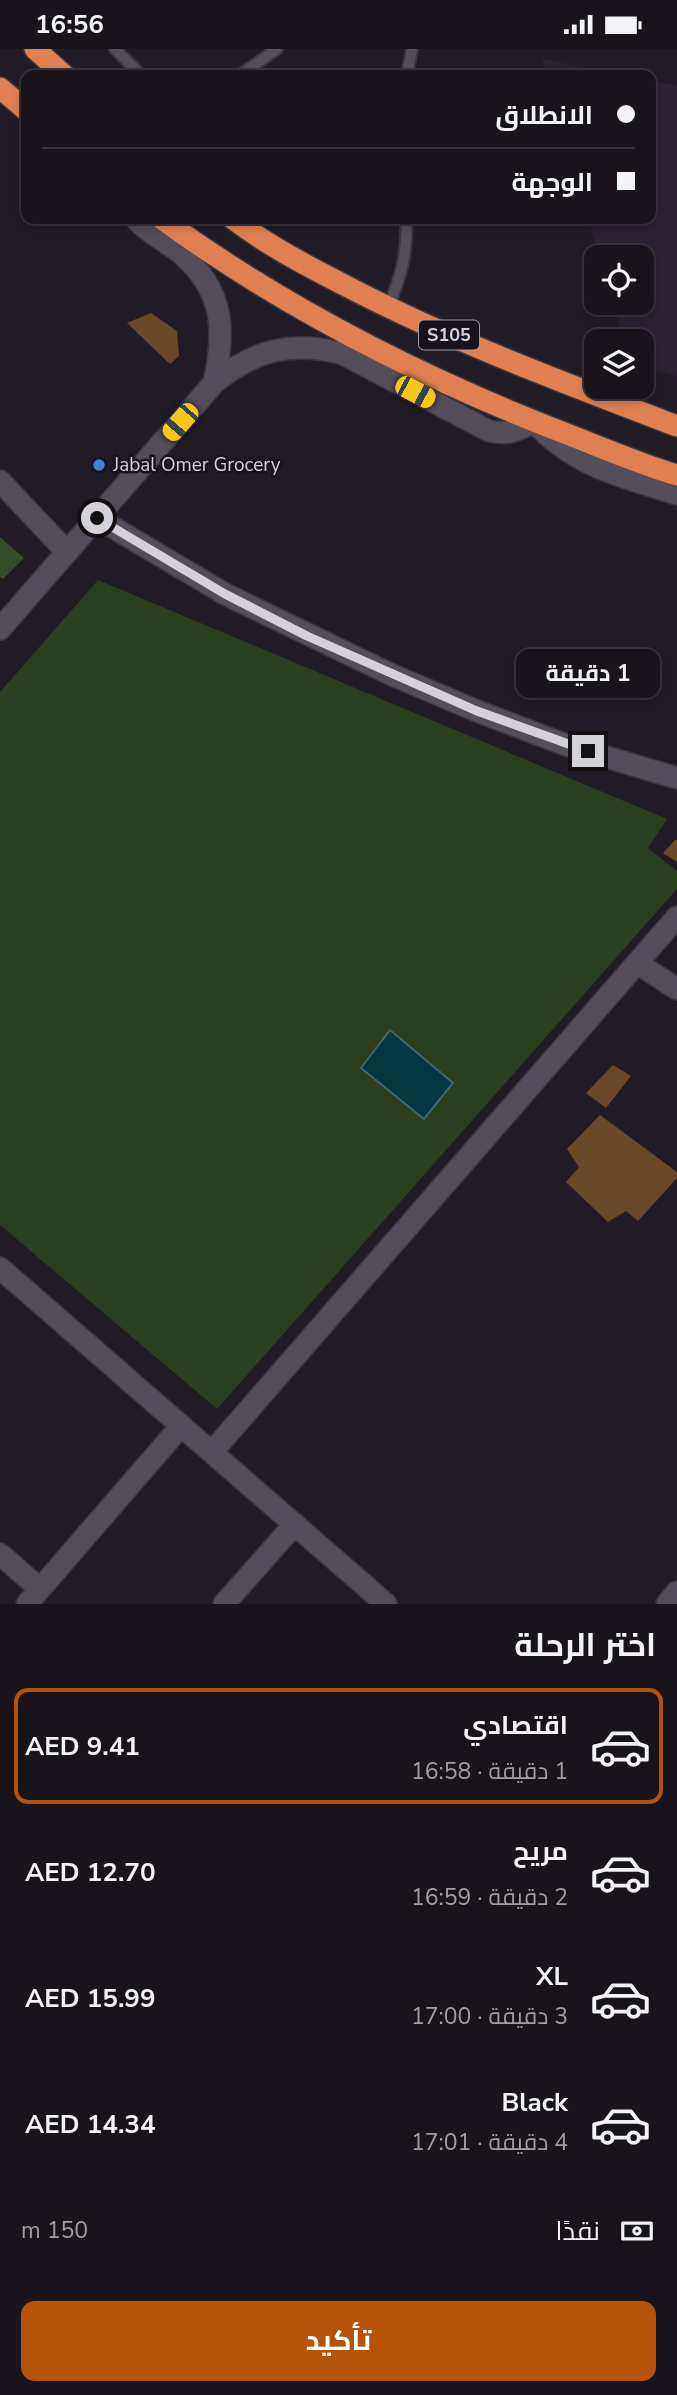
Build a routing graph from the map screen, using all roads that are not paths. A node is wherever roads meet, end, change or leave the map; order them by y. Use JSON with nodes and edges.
{"nodes":[{"id":1,"x":35,"y":49,"type":"edge"},
{"id":2,"x":115,"y":49,"type":"edge"},
{"id":3,"x":277,"y":49,"type":"edge"},
{"id":4,"x":412,"y":49,"type":"edge"},
{"id":5,"x":58,"y":70,"type":"edge"},
{"id":6,"x":136,"y":70,"type":"edge"},
{"id":7,"x":247,"y":70,"type":"edge"},
{"id":8,"x":408,"y":70,"type":"edge"},
{"id":9,"x":0,"y":88,"type":"edge"},
{"id":10,"x":21,"y":106,"type":"edge"},
{"id":11,"x":142,"y":224,"type":"edge"},
{"id":12,"x":169,"y":224,"type":"edge"},
{"id":13,"x":240,"y":224,"type":"edge"},
{"id":14,"x":407,"y":224,"type":"edge"},
{"id":15,"x":388,"y":307,"type":"junction"},
{"id":16,"x":214,"y":383,"type":"junction"},
{"id":17,"x":533,"y":421,"type":"junction"},
{"id":18,"x":677,"y":426,"type":"edge"},
{"id":19,"x":677,"y":475,"type":"edge"},
{"id":20,"x":0,"y":481,"type":"edge"},
{"id":21,"x":677,"y":494,"type":"edge"},
{"id":22,"x":97,"y":518,"type":"junction"},
{"id":23,"x":67,"y":552,"type":"junction"},
{"id":24,"x":0,"y":629,"type":"edge"},
{"id":25,"x":677,"y":778,"type":"edge"},
{"id":26,"x":677,"y":917,"type":"edge"},
{"id":27,"x":637,"y":963,"type":"junction"},
{"id":28,"x":677,"y":989,"type":"edge"},
{"id":29,"x":0,"y":1268,"type":"edge"},
{"id":30,"x":181,"y":1426,"type":"junction"},
{"id":31,"x":212,"y":1452,"type":"junction"},
{"id":32,"x":295,"y":1524,"type":"junction"},
{"id":33,"x":0,"y":1554,"type":"edge"},
{"id":34,"x":677,"y":1592,"type":"edge"},
{"id":35,"x":33,"y":1596,"type":"edge"},
{"id":36,"x":224,"y":1604,"type":"edge"},
{"id":37,"x":386,"y":1604,"type":"edge"},
{"id":38,"x":667,"y":1604,"type":"edge"}],
"edges":[{"from":1,"to":5,"type":"highway"},
{"from":2,"to":6,"type":"lane"},
{"from":3,"to":7,"type":"lane"},
{"from":4,"to":8,"type":"lane"},
{"from":9,"to":10,"type":"highway"},
{"from":11,"to":16,"type":"street"},
{"from":12,"to":17,"type":"highway","number":"S105"},
{"from":13,"to":15,"type":"highway","number":"S105"},
{"from":14,"to":15,"type":"lane"},
{"from":15,"to":18,"type":"highway","number":"S105"},
{"from":16,"to":17,"type":"street"},
{"from":16,"to":22,"type":"street"},
{"from":17,"to":19,"type":"highway","number":"S105"},
{"from":17,"to":21,"type":"street"},
{"from":20,"to":23,"type":"street"},
{"from":22,"to":23,"type":"street"},
{"from":22,"to":25,"type":"street"},
{"from":23,"to":24,"type":"street"},
{"from":26,"to":27,"type":"street"},
{"from":27,"to":28,"type":"street"},
{"from":27,"to":31,"type":"street"},
{"from":29,"to":30,"type":"street"},
{"from":30,"to":31,"type":"street"},
{"from":30,"to":35,"type":"street"},
{"from":31,"to":32,"type":"street"},
{"from":32,"to":36,"type":"street"},
{"from":32,"to":37,"type":"street"},
{"from":33,"to":35,"type":"street"},
{"from":34,"to":38,"type":"street"}]}
